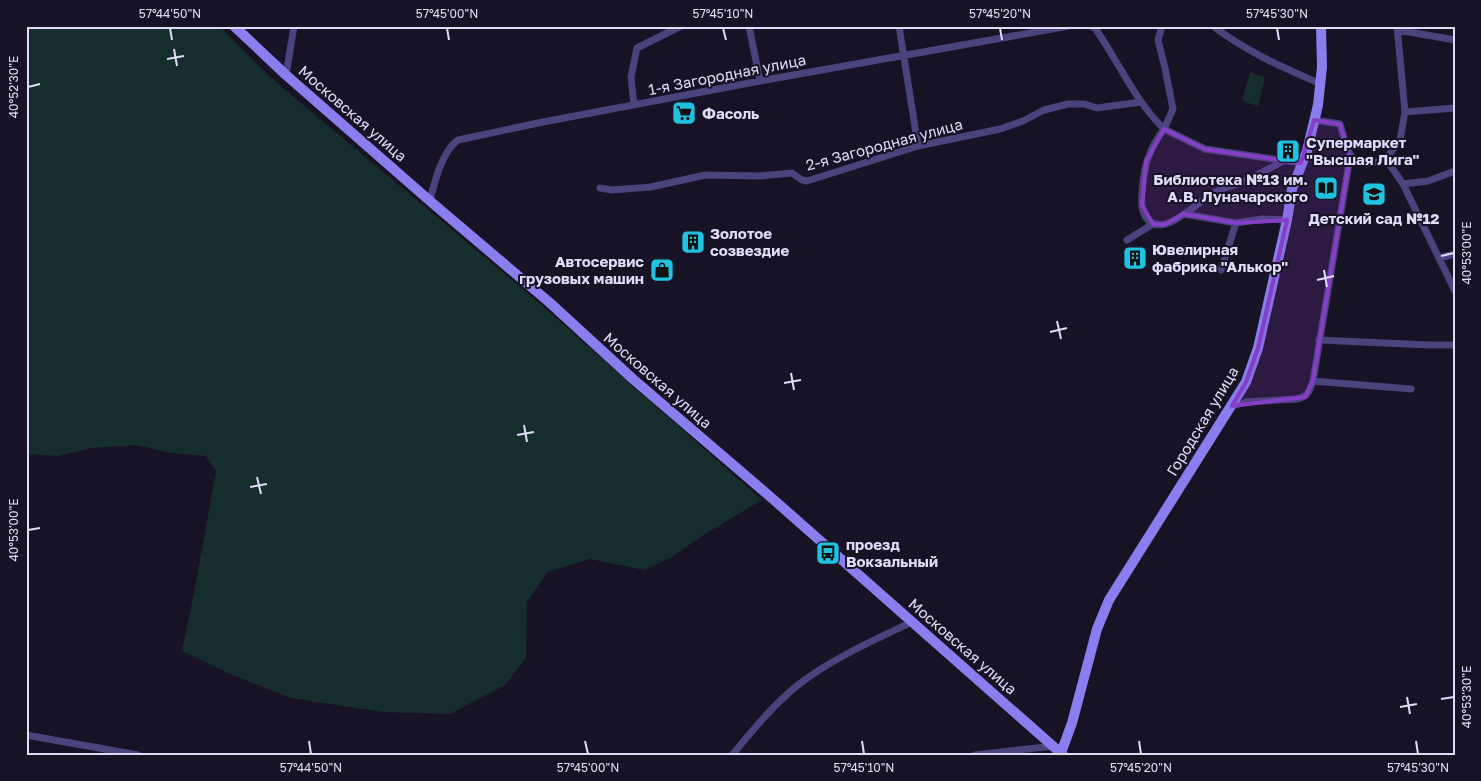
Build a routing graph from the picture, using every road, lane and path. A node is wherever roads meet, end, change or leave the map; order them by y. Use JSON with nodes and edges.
{"nodes":[{"id":1,"x":234,"y":26,"type":"edge"},
{"id":2,"x":294,"y":26,"type":"edge"},
{"id":3,"x":681,"y":26,"type":"edge"},
{"id":4,"x":749,"y":26,"type":"edge"},
{"id":5,"x":899,"y":26,"type":"edge"},
{"id":6,"x":1069,"y":26,"type":"edge"},
{"id":7,"x":1090,"y":26,"type":"edge"},
{"id":8,"x":1162,"y":26,"type":"edge"},
{"id":9,"x":1213,"y":26,"type":"edge"},
{"id":10,"x":1321,"y":26,"type":"edge"},
{"id":11,"x":1398,"y":28,"type":"edge"},
{"id":12,"x":1419,"y":30,"type":"edge"},
{"id":13,"x":1455,"y":40,"type":"edge"},
{"id":14,"x":903,"y":55,"type":"junction"},
{"id":15,"x":286,"y":75,"type":"junction"},
{"id":16,"x":760,"y":81,"type":"junction"},
{"id":17,"x":1321,"y":84,"type":"junction"},
{"id":18,"x":1141,"y":102,"type":"junction"},
{"id":19,"x":634,"y":105,"type":"junction"},
{"id":20,"x":1455,"y":108,"type":"edge"},
{"id":21,"x":1405,"y":112,"type":"junction"},
{"id":22,"x":1314,"y":120,"type":"junction"},
{"id":23,"x":1164,"y":129,"type":"junction"},
{"id":24,"x":918,"y":146,"type":"junction"},
{"id":25,"x":1350,"y":156,"type":"junction"},
{"id":26,"x":1386,"y":158,"type":"junction"},
{"id":27,"x":1285,"y":160,"type":"junction"},
{"id":28,"x":1301,"y":163,"type":"junction"},
{"id":29,"x":1455,"y":172,"type":"edge"},
{"id":30,"x":1403,"y":184,"type":"junction"},
{"id":31,"x":600,"y":188,"type":"dead end"},
{"id":32,"x":430,"y":201,"type":"junction"},
{"id":33,"x":1184,"y":214,"type":"junction"},
{"id":34,"x":1286,"y":220,"type":"junction"},
{"id":35,"x":1236,"y":223,"type":"junction"},
{"id":36,"x":1153,"y":224,"type":"junction"},
{"id":37,"x":1127,"y":240,"type":"dead end"},
{"id":38,"x":1455,"y":254,"type":"edge"},
{"id":39,"x":1439,"y":258,"type":"junction"},
{"id":40,"x":1221,"y":270,"type":"dead end"},
{"id":41,"x":1455,"y":291,"type":"edge"},
{"id":42,"x":1319,"y":340,"type":"junction"},
{"id":43,"x":1455,"y":345,"type":"edge"},
{"id":44,"x":1313,"y":381,"type":"junction"},
{"id":45,"x":1411,"y":389,"type":"dead end"},
{"id":46,"x":1232,"y":406,"type":"junction"},
{"id":47,"x":912,"y":622,"type":"junction"},
{"id":48,"x":26,"y":735,"type":"edge"},
{"id":49,"x":1059,"y":751,"type":"edge"},
{"id":50,"x":138,"y":755,"type":"edge"},
{"id":51,"x":732,"y":755,"type":"edge"},
{"id":52,"x":975,"y":755,"type":"edge"}],
"edges":[{"from":1,"to":15,"type":"main road","name":"Московская улица"},
{"from":2,"to":15,"type":"street"},
{"from":3,"to":19,"type":"street"},
{"from":4,"to":16,"type":"street"},
{"from":5,"to":14,"type":"street"},
{"from":6,"to":14,"type":"street","name":"1-я Загородная улица"},
{"from":7,"to":18,"type":"street"},
{"from":8,"to":23,"type":"street"},
{"from":9,"to":17,"type":"street"},
{"from":10,"to":17,"type":"main road","name":"Городская улица"},
{"from":11,"to":12,"type":"street"},
{"from":11,"to":21,"type":"street"},
{"from":12,"to":13,"type":"street"},
{"from":14,"to":16,"type":"street","name":"1-я Загородная улица"},
{"from":14,"to":24,"type":"street"},
{"from":15,"to":32,"type":"main road","name":"Московская улица"},
{"from":16,"to":19,"type":"street","name":"1-я Загородная улица"},
{"from":17,"to":22,"type":"main road","name":"Городская улица"},
{"from":18,"to":23,"type":"street"},
{"from":18,"to":24,"type":"street","name":"2-я Загородная улица"},
{"from":19,"to":32,"type":"street","name":"1-я Загородная улица"},
{"from":20,"to":21,"type":"street"},
{"from":21,"to":26,"type":"street"},
{"from":22,"to":25,"type":"street"},
{"from":22,"to":28,"type":"main road","name":"Городская улица"},
{"from":23,"to":27,"type":"street"},
{"from":23,"to":36,"type":"street"},
{"from":24,"to":31,"type":"street","name":"2-я Загородная улица"},
{"from":25,"to":26,"type":"street"},
{"from":25,"to":42,"type":"street"},
{"from":26,"to":30,"type":"street"},
{"from":27,"to":28,"type":"street"},
{"from":27,"to":33,"type":"street"},
{"from":28,"to":34,"type":"main road","name":"Городская улица"},
{"from":29,"to":30,"type":"street"},
{"from":30,"to":39,"type":"street"},
{"from":32,"to":47,"type":"main road","name":"Московская улица"},
{"from":33,"to":35,"type":"street"},
{"from":33,"to":36,"type":"street"},
{"from":34,"to":35,"type":"street"},
{"from":34,"to":46,"type":"main road","name":"Городская улица"},
{"from":35,"to":40,"type":"street"},
{"from":36,"to":37,"type":"street"},
{"from":38,"to":39,"type":"street"},
{"from":39,"to":41,"type":"street"},
{"from":42,"to":43,"type":"street"},
{"from":42,"to":44,"type":"street"},
{"from":44,"to":45,"type":"street"},
{"from":44,"to":46,"type":"street"},
{"from":46,"to":49,"type":"main road","name":"Городская улица"},
{"from":47,"to":49,"type":"main road","name":"Московская улица"},
{"from":47,"to":51,"type":"street"},
{"from":48,"to":50,"type":"street"},
{"from":49,"to":52,"type":"street"}]}
